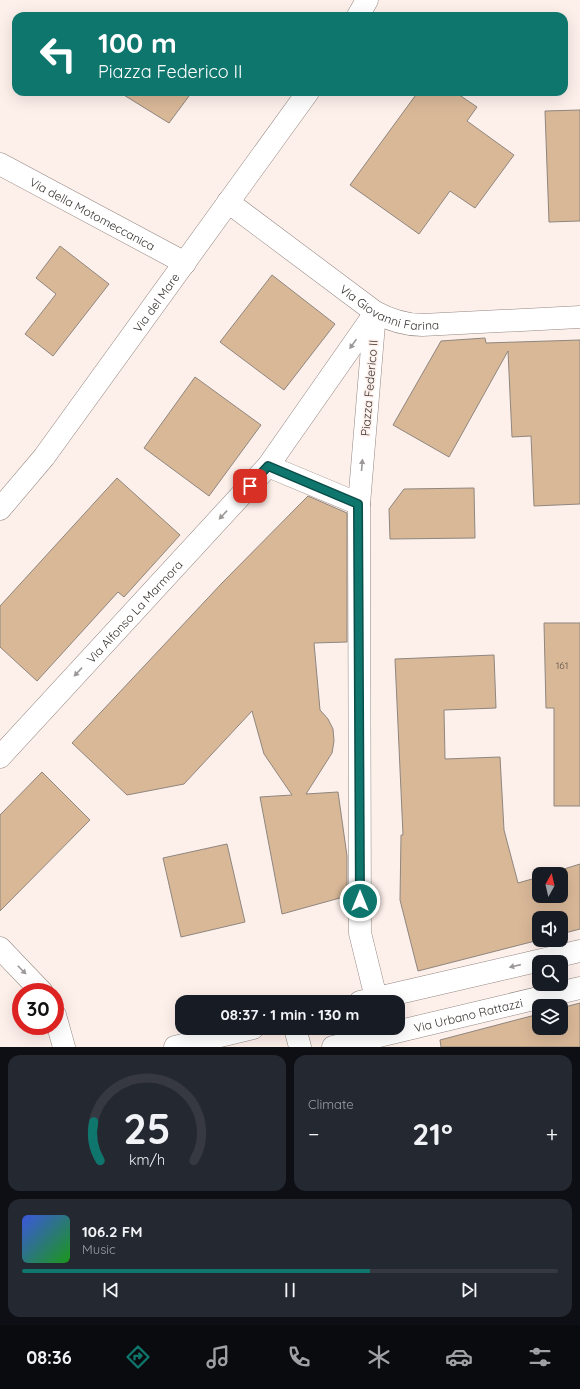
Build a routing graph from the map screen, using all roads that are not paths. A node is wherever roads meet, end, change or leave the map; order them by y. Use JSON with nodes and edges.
{"nodes":[{"id":1,"x":367,"y":0,"type":"edge"},
{"id":2,"x":360,"y":12,"type":"edge"},
{"id":3,"x":305,"y":96,"type":"edge"},
{"id":4,"x":0,"y":164,"type":"edge"},
{"id":5,"x":228,"y":202,"type":"junction"},
{"id":6,"x":185,"y":263,"type":"junction"},
{"id":7,"x":376,"y":312,"type":"junction"},
{"id":8,"x":580,"y":317,"type":"edge"},
{"id":9,"x":268,"y":466,"type":"junction"},
{"id":10,"x":358,"y":504,"type":"junction"},
{"id":11,"x":0,"y":509,"type":"edge"},
{"id":12,"x":0,"y":757,"type":"edge"},
{"id":13,"x":0,"y":948,"type":"edge"},
{"id":14,"x":580,"y":951,"type":"edge"},
{"id":15,"x":33,"y":983,"type":"edge"},
{"id":16,"x":580,"y":988,"type":"edge"},
{"id":17,"x":367,"y":995,"type":"edge"},
{"id":18,"x":390,"y":995,"type":"edge"},
{"id":19,"x":61,"y":1035,"type":"edge"},
{"id":20,"x":224,"y":1035,"type":"edge"},
{"id":21,"x":297,"y":1035,"type":"edge"},
{"id":22,"x":64,"y":1047,"type":"edge"},
{"id":23,"x":175,"y":1047,"type":"edge"},
{"id":24,"x":300,"y":1047,"type":"edge"},
{"id":25,"x":333,"y":1047,"type":"edge"}],
"edges":[{"from":1,"to":2,"type":"street"},
{"from":3,"to":5,"type":"street","name":"Via del Mare"},
{"from":4,"to":6,"type":"street","name":"Via della Motomeccanica"},
{"from":5,"to":6,"type":"street","name":"Via del Mare"},
{"from":5,"to":7,"type":"street","name":"Via Giovanni Farina"},
{"from":6,"to":11,"type":"street","name":"Via del Mare"},
{"from":7,"to":8,"type":"street","name":"Via Giovanni Farina"},
{"from":7,"to":9,"type":"street","name":"Piazza Federico II","one_way":true},
{"from":10,"to":7,"type":"street","name":"Piazza Federico II","one_way":true},
{"from":9,"to":10,"type":"street"},
{"from":9,"to":12,"type":"street","name":"Via Alfonso La Marmora","one_way":true},
{"from":10,"to":17,"type":"street","name":"Piazza Federico II"},
{"from":13,"to":15,"type":"street","one_way":true},
{"from":14,"to":18,"type":"street","one_way":true},
{"from":16,"to":25,"type":"street","name":"Via Urbano Rattazzi"},
{"from":19,"to":22,"type":"street"},
{"from":20,"to":23,"type":"street"},
{"from":21,"to":24,"type":"street"}]}
